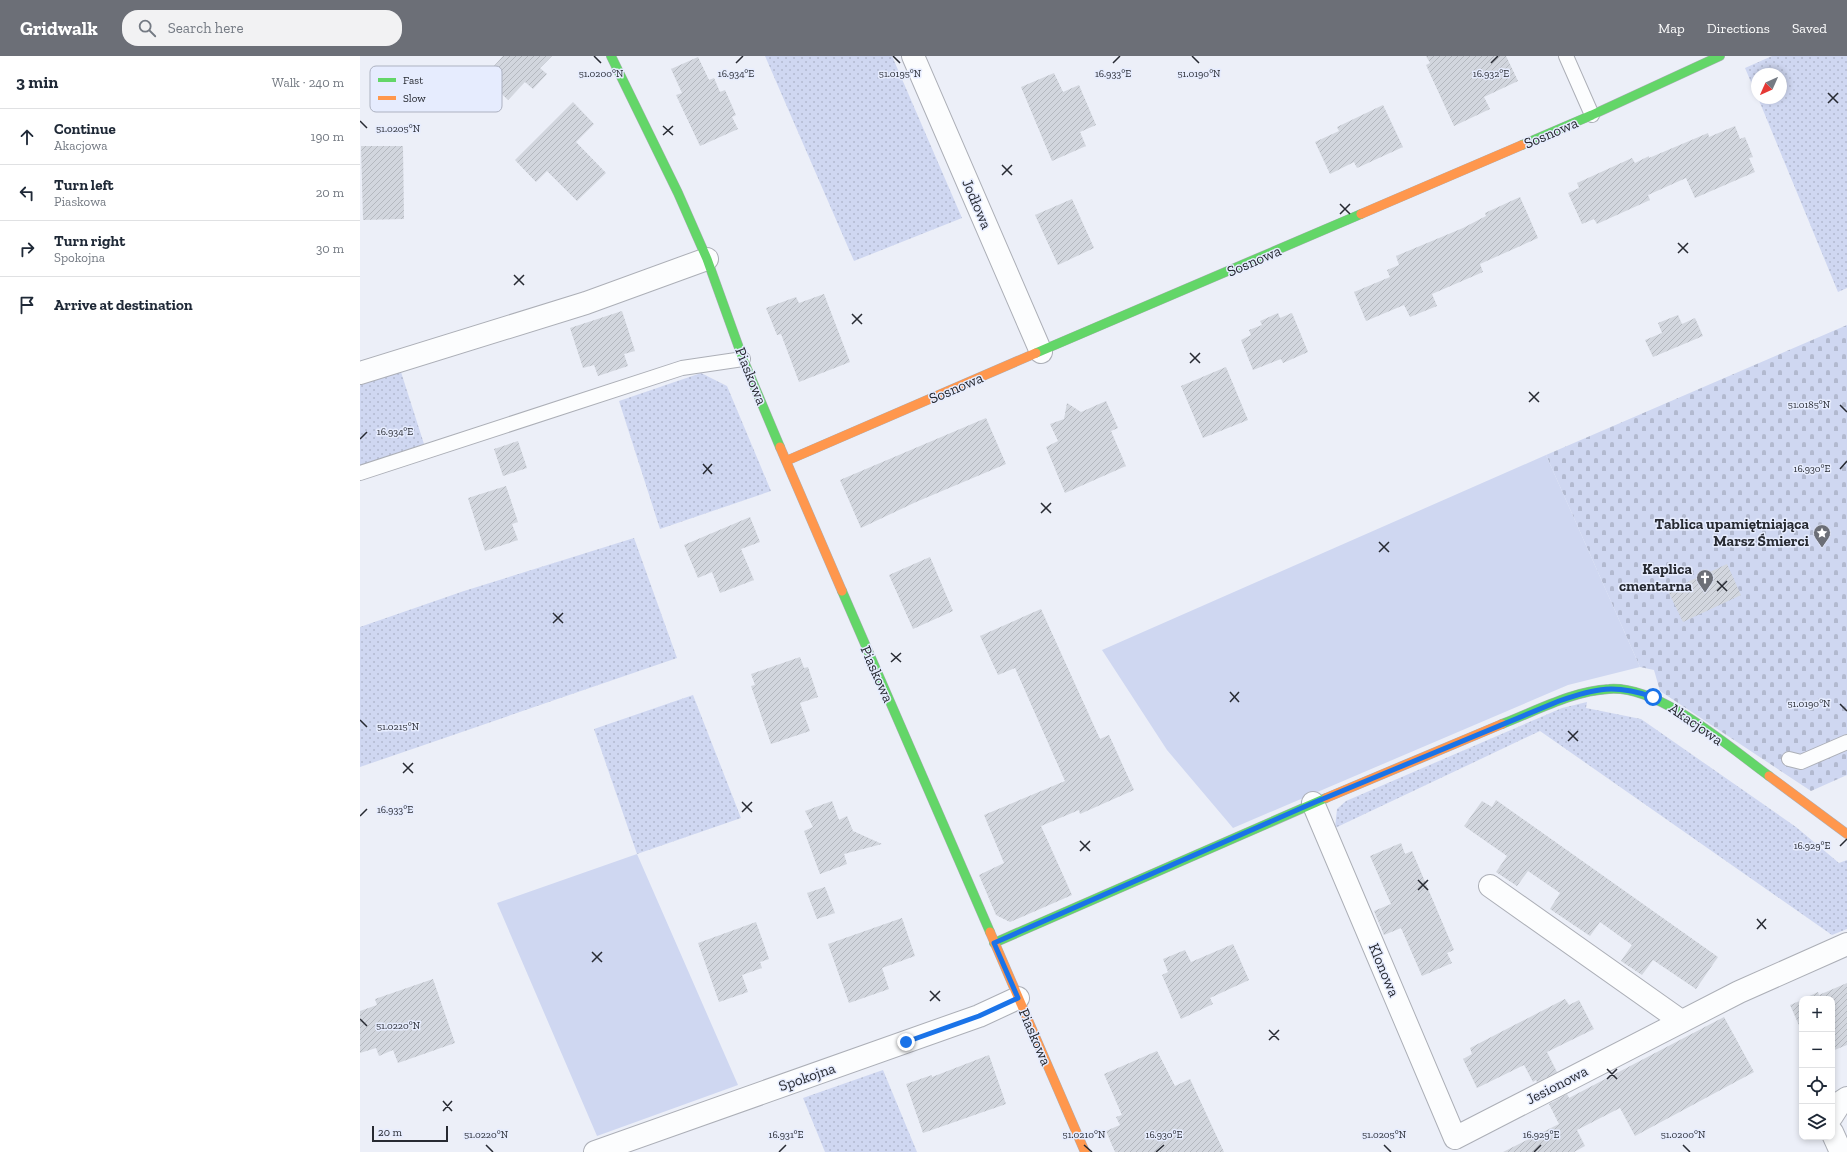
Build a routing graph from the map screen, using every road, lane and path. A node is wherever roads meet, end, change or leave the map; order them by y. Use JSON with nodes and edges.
{"nodes":[{"id":1,"x":611,"y":56,"type":"edge"},
{"id":2,"x":913,"y":56,"type":"edge"},
{"id":3,"x":1566,"y":56,"type":"edge"},
{"id":4,"x":1720,"y":56,"type":"edge"},
{"id":5,"x":1592,"y":115,"type":"junction"},
{"id":6,"x":707,"y":259,"type":"junction"},
{"id":7,"x":1041,"y":352,"type":"junction"},
{"id":8,"x":743,"y":359,"type":"junction"},
{"id":9,"x":360,"y":373,"type":"edge"},
{"id":10,"x":786,"y":462,"type":"junction"},
{"id":11,"x":360,"y":473,"type":"edge"},
{"id":12,"x":1847,"y":742,"type":"edge"},
{"id":13,"x":1789,"y":759,"type":"dead end"},
{"id":14,"x":1313,"y":803,"type":"junction"},
{"id":15,"x":1847,"y":834,"type":"edge"},
{"id":16,"x":1490,"y":886,"type":"dead end"},
{"id":17,"x":994,"y":943,"type":"junction"},
{"id":18,"x":1847,"y":944,"type":"edge"},
{"id":19,"x":1018,"y":998,"type":"junction"},
{"id":20,"x":1681,"y":1021,"type":"junction"},
{"id":21,"x":1847,"y":1098,"type":"edge"},
{"id":22,"x":1835,"y":1109,"type":"edge"},
{"id":23,"x":1455,"y":1138,"type":"joint"},
{"id":24,"x":1835,"y":1139,"type":"edge"},
{"id":25,"x":595,"y":1152,"type":"edge"},
{"id":26,"x":1085,"y":1152,"type":"edge"},
{"id":27,"x":1841,"y":1152,"type":"edge"}],
"edges":[{"from":1,"to":6,"type":"street","name":"Piaskowa"},
{"from":2,"to":7,"type":"street","name":"Jodłowa"},
{"from":3,"to":5,"type":"lane"},
{"from":4,"to":5,"type":"street","name":"Sosnowa"},
{"from":5,"to":7,"type":"street","name":"Sosnowa"},
{"from":6,"to":8,"type":"street","name":"Piaskowa"},
{"from":6,"to":9,"type":"street"},
{"from":7,"to":10,"type":"street","name":"Sosnowa"},
{"from":8,"to":10,"type":"street","name":"Piaskowa"},
{"from":8,"to":11,"type":"lane"},
{"from":10,"to":17,"type":"street","name":"Piaskowa"},
{"from":12,"to":13,"type":"lane"},
{"from":14,"to":15,"type":"street","name":"Akacjowa"},
{"from":14,"to":17,"type":"street","name":"Akacjowa"},
{"from":14,"to":23,"type":"street","name":"Klonowa"},
{"from":16,"to":20,"type":"street"},
{"from":17,"to":19,"type":"street","name":"Piaskowa"},
{"from":18,"to":20,"type":"street","name":"Jesionowa"},
{"from":19,"to":25,"type":"street","name":"Spokojna"},
{"from":19,"to":26,"type":"street","name":"Piaskowa"},
{"from":20,"to":23,"type":"street","name":"Jesionowa"},
{"from":21,"to":22,"type":"street"},
{"from":24,"to":27,"type":"street"}]}
